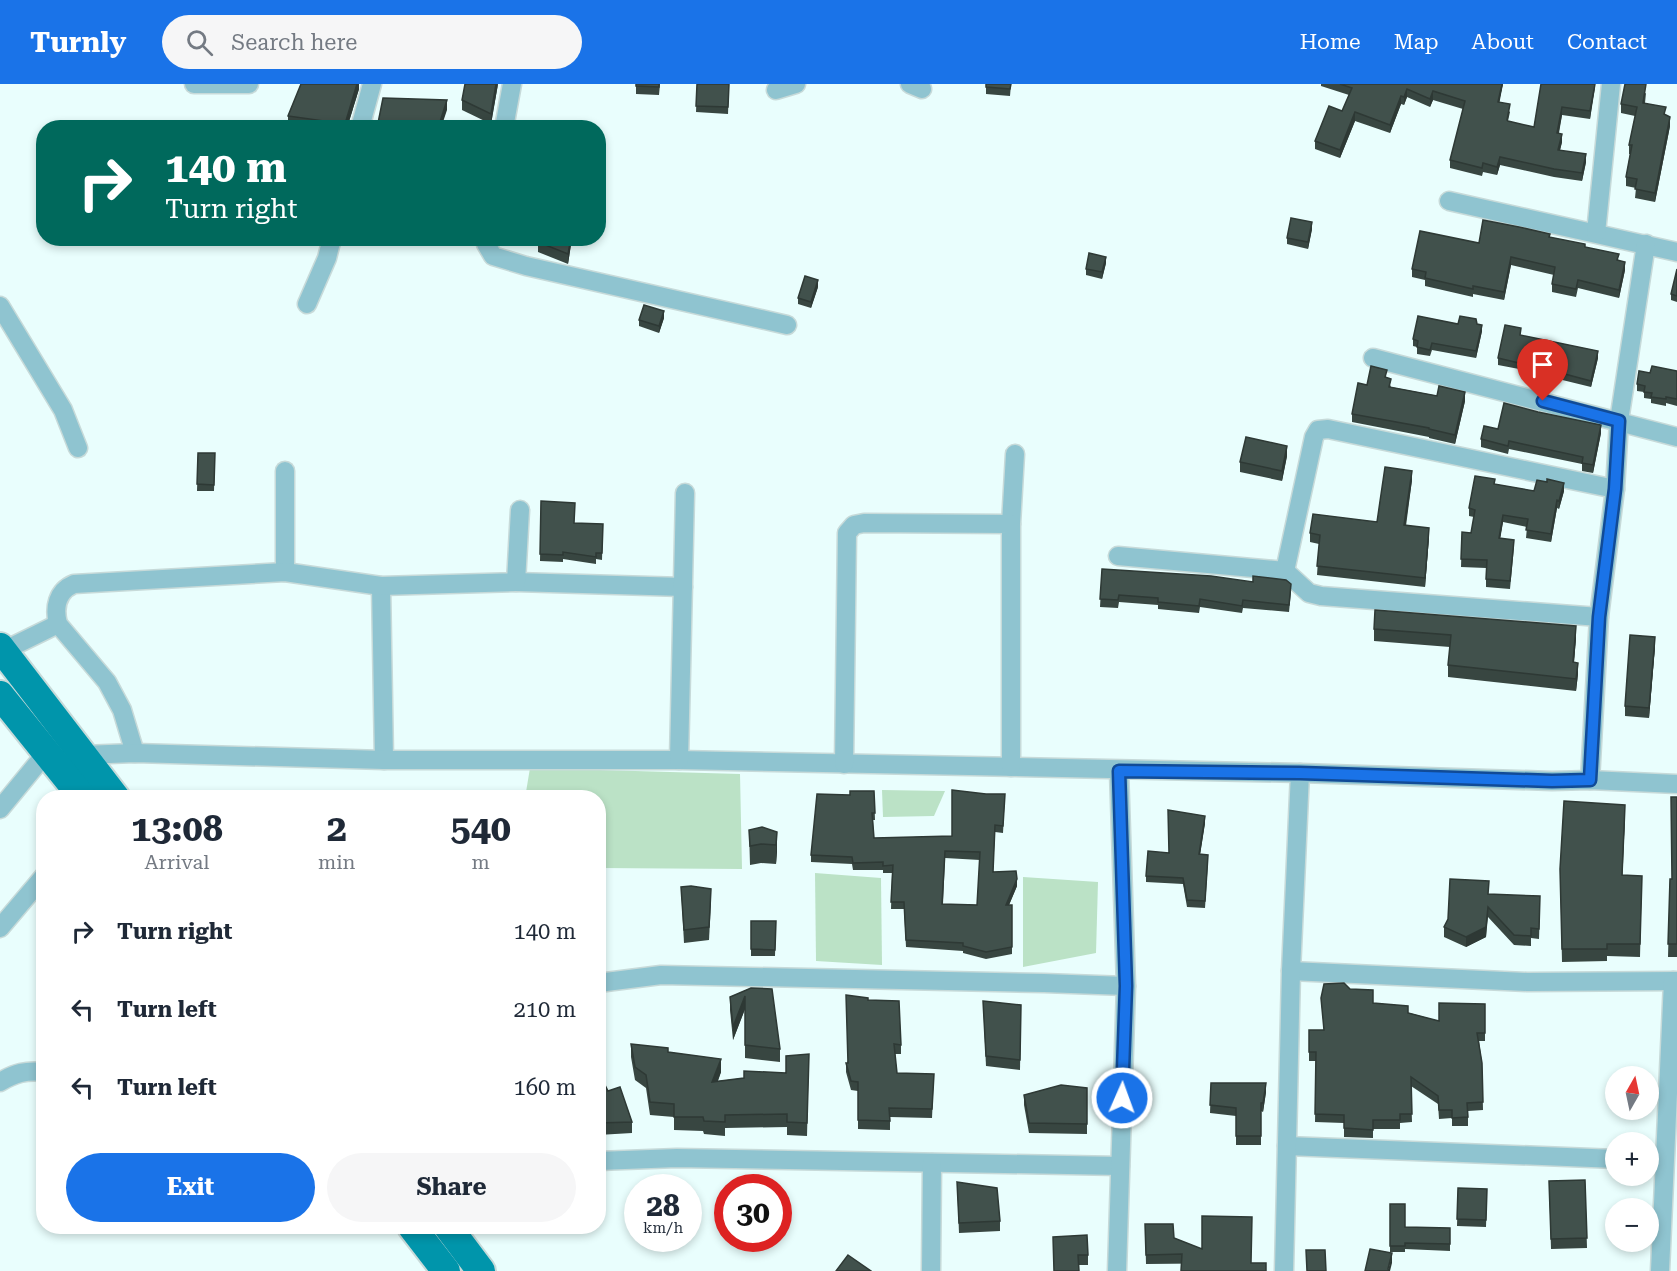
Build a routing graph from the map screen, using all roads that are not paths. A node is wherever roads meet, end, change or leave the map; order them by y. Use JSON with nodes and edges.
{"nodes":[{"id":1,"x":194,"y":84,"type":"edge"},
{"id":2,"x":249,"y":84,"type":"edge"},
{"id":3,"x":372,"y":84,"type":"edge"},
{"id":4,"x":512,"y":84,"type":"edge"},
{"id":5,"x":796,"y":84,"type":"edge"},
{"id":6,"x":1611,"y":84,"type":"edge"},
{"id":7,"x":777,"y":92,"type":"edge"},
{"id":8,"x":362,"y":120,"type":"edge"},
{"id":9,"x":505,"y":120,"type":"edge"},
{"id":10,"x":1449,"y":201,"type":"dead end"},
{"id":11,"x":1596,"y":233,"type":"junction"},
{"id":12,"x":1646,"y":244,"type":"junction"},
{"id":13,"x":330,"y":246,"type":"edge"},
{"id":14,"x":487,"y":246,"type":"edge"},
{"id":15,"x":1677,"y":252,"type":"edge"},
{"id":16,"x":307,"y":304,"type":"dead end"},
{"id":17,"x":0,"y":306,"type":"edge"},
{"id":18,"x":787,"y":325,"type":"dead end"},
{"id":19,"x":1373,"y":358,"type":"dead end"},
{"id":20,"x":1619,"y":421,"type":"junction"},
{"id":21,"x":1677,"y":436,"type":"edge"},
{"id":22,"x":78,"y":448,"type":"dead end"},
{"id":23,"x":1015,"y":454,"type":"dead end"},
{"id":24,"x":285,"y":471,"type":"dead end"},
{"id":25,"x":1615,"y":489,"type":"junction"},
{"id":26,"x":685,"y":493,"type":"dead end"},
{"id":27,"x":520,"y":510,"type":"dead end"},
{"id":28,"x":1011,"y":524,"type":"junction"},
{"id":29,"x":1118,"y":556,"type":"dead end"},
{"id":30,"x":1285,"y":571,"type":"junction"},
{"id":31,"x":285,"y":572,"type":"junction"},
{"id":32,"x":516,"y":582,"type":"junction"},
{"id":33,"x":381,"y":586,"type":"junction"},
{"id":34,"x":683,"y":586,"type":"junction"},
{"id":35,"x":1599,"y":617,"type":"junction"},
{"id":36,"x":58,"y":624,"type":"junction"},
{"id":37,"x":1,"y":649,"type":"edge"},
{"id":38,"x":0,"y":695,"type":"edge"},
{"id":39,"x":45,"y":753,"type":"junction"},
{"id":40,"x":135,"y":753,"type":"junction"},
{"id":41,"x":83,"y":755,"type":"junction"},
{"id":42,"x":384,"y":760,"type":"junction"},
{"id":43,"x":679,"y":760,"type":"junction"},
{"id":44,"x":844,"y":764,"type":"junction"},
{"id":45,"x":1011,"y":767,"type":"junction"},
{"id":46,"x":1119,"y":771,"type":"junction"},
{"id":47,"x":1300,"y":773,"type":"junction"},
{"id":48,"x":1590,"y":780,"type":"junction"},
{"id":49,"x":1677,"y":784,"type":"edge"},
{"id":50,"x":75,"y":790,"type":"edge"},
{"id":51,"x":110,"y":790,"type":"edge"},
{"id":52,"x":0,"y":809,"type":"edge"},
{"id":53,"x":36,"y":885,"type":"edge"},
{"id":54,"x":0,"y":928,"type":"edge"},
{"id":55,"x":1291,"y":971,"type":"junction"},
{"id":56,"x":1675,"y":981,"type":"edge"},
{"id":57,"x":606,"y":982,"type":"edge"},
{"id":58,"x":1126,"y":986,"type":"junction"},
{"id":59,"x":36,"y":1071,"type":"edge"},
{"id":60,"x":0,"y":1082,"type":"edge"},
{"id":61,"x":1659,"y":1141,"type":"edge"},
{"id":62,"x":1287,"y":1146,"type":"junction"},
{"id":63,"x":1605,"y":1159,"type":"edge"},
{"id":64,"x":606,"y":1161,"type":"edge"},
{"id":65,"x":932,"y":1163,"type":"junction"},
{"id":66,"x":1120,"y":1166,"type":"junction"},
{"id":67,"x":1658,"y":1186,"type":"edge"},
{"id":68,"x":417,"y":1234,"type":"edge"},
{"id":69,"x":453,"y":1234,"type":"edge"},
{"id":70,"x":446,"y":1271,"type":"edge"},
{"id":71,"x":481,"y":1271,"type":"edge"},
{"id":72,"x":931,"y":1271,"type":"edge"},
{"id":73,"x":1117,"y":1271,"type":"edge"},
{"id":74,"x":1284,"y":1271,"type":"edge"},
{"id":75,"x":1660,"y":1271,"type":"edge"}],
"edges":[{"from":1,"to":2,"type":"street"},
{"from":3,"to":8,"type":"street"},
{"from":4,"to":9,"type":"street"},
{"from":5,"to":7,"type":"street"},
{"from":6,"to":11,"type":"street"},
{"from":10,"to":11,"type":"street"},
{"from":11,"to":12,"type":"street"},
{"from":12,"to":15,"type":"street"},
{"from":12,"to":20,"type":"street"},
{"from":13,"to":16,"type":"street"},
{"from":14,"to":18,"type":"street"},
{"from":17,"to":22,"type":"street"},
{"from":19,"to":20,"type":"street"},
{"from":20,"to":21,"type":"street"},
{"from":20,"to":25,"type":"street"},
{"from":23,"to":28,"type":"street"},
{"from":24,"to":31,"type":"street"},
{"from":25,"to":30,"type":"street"},
{"from":25,"to":35,"type":"street"},
{"from":26,"to":34,"type":"street"},
{"from":27,"to":32,"type":"street"},
{"from":28,"to":44,"type":"street"},
{"from":28,"to":45,"type":"street"},
{"from":29,"to":30,"type":"street"},
{"from":30,"to":35,"type":"street"},
{"from":31,"to":33,"type":"street"},
{"from":31,"to":36,"type":"street"},
{"from":32,"to":33,"type":"street"},
{"from":32,"to":34,"type":"street"},
{"from":33,"to":42,"type":"street"},
{"from":34,"to":43,"type":"street"},
{"from":35,"to":48,"type":"street"},
{"from":36,"to":37,"type":"street"},
{"from":36,"to":40,"type":"street"},
{"from":37,"to":41,"type":"main road"},
{"from":38,"to":39,"type":"main road"},
{"from":39,"to":50,"type":"main road"},
{"from":39,"to":52,"type":"street"},
{"from":40,"to":41,"type":"street"},
{"from":40,"to":42,"type":"street"},
{"from":41,"to":51,"type":"main road"},
{"from":42,"to":43,"type":"street"},
{"from":43,"to":44,"type":"street"},
{"from":44,"to":45,"type":"street"},
{"from":45,"to":46,"type":"street"},
{"from":46,"to":47,"type":"street"},
{"from":46,"to":58,"type":"street"},
{"from":47,"to":48,"type":"street"},
{"from":47,"to":55,"type":"street"},
{"from":48,"to":49,"type":"street"},
{"from":53,"to":54,"type":"street"},
{"from":55,"to":56,"type":"street"},
{"from":55,"to":62,"type":"street"},
{"from":56,"to":61,"type":"street"},
{"from":57,"to":58,"type":"street"},
{"from":58,"to":66,"type":"street"},
{"from":59,"to":60,"type":"street"},
{"from":62,"to":63,"type":"street"},
{"from":62,"to":74,"type":"street"},
{"from":64,"to":65,"type":"street"},
{"from":65,"to":66,"type":"street"},
{"from":65,"to":72,"type":"street"},
{"from":66,"to":73,"type":"street"},
{"from":67,"to":75,"type":"street"},
{"from":68,"to":70,"type":"main road"},
{"from":69,"to":71,"type":"main road"}]}
